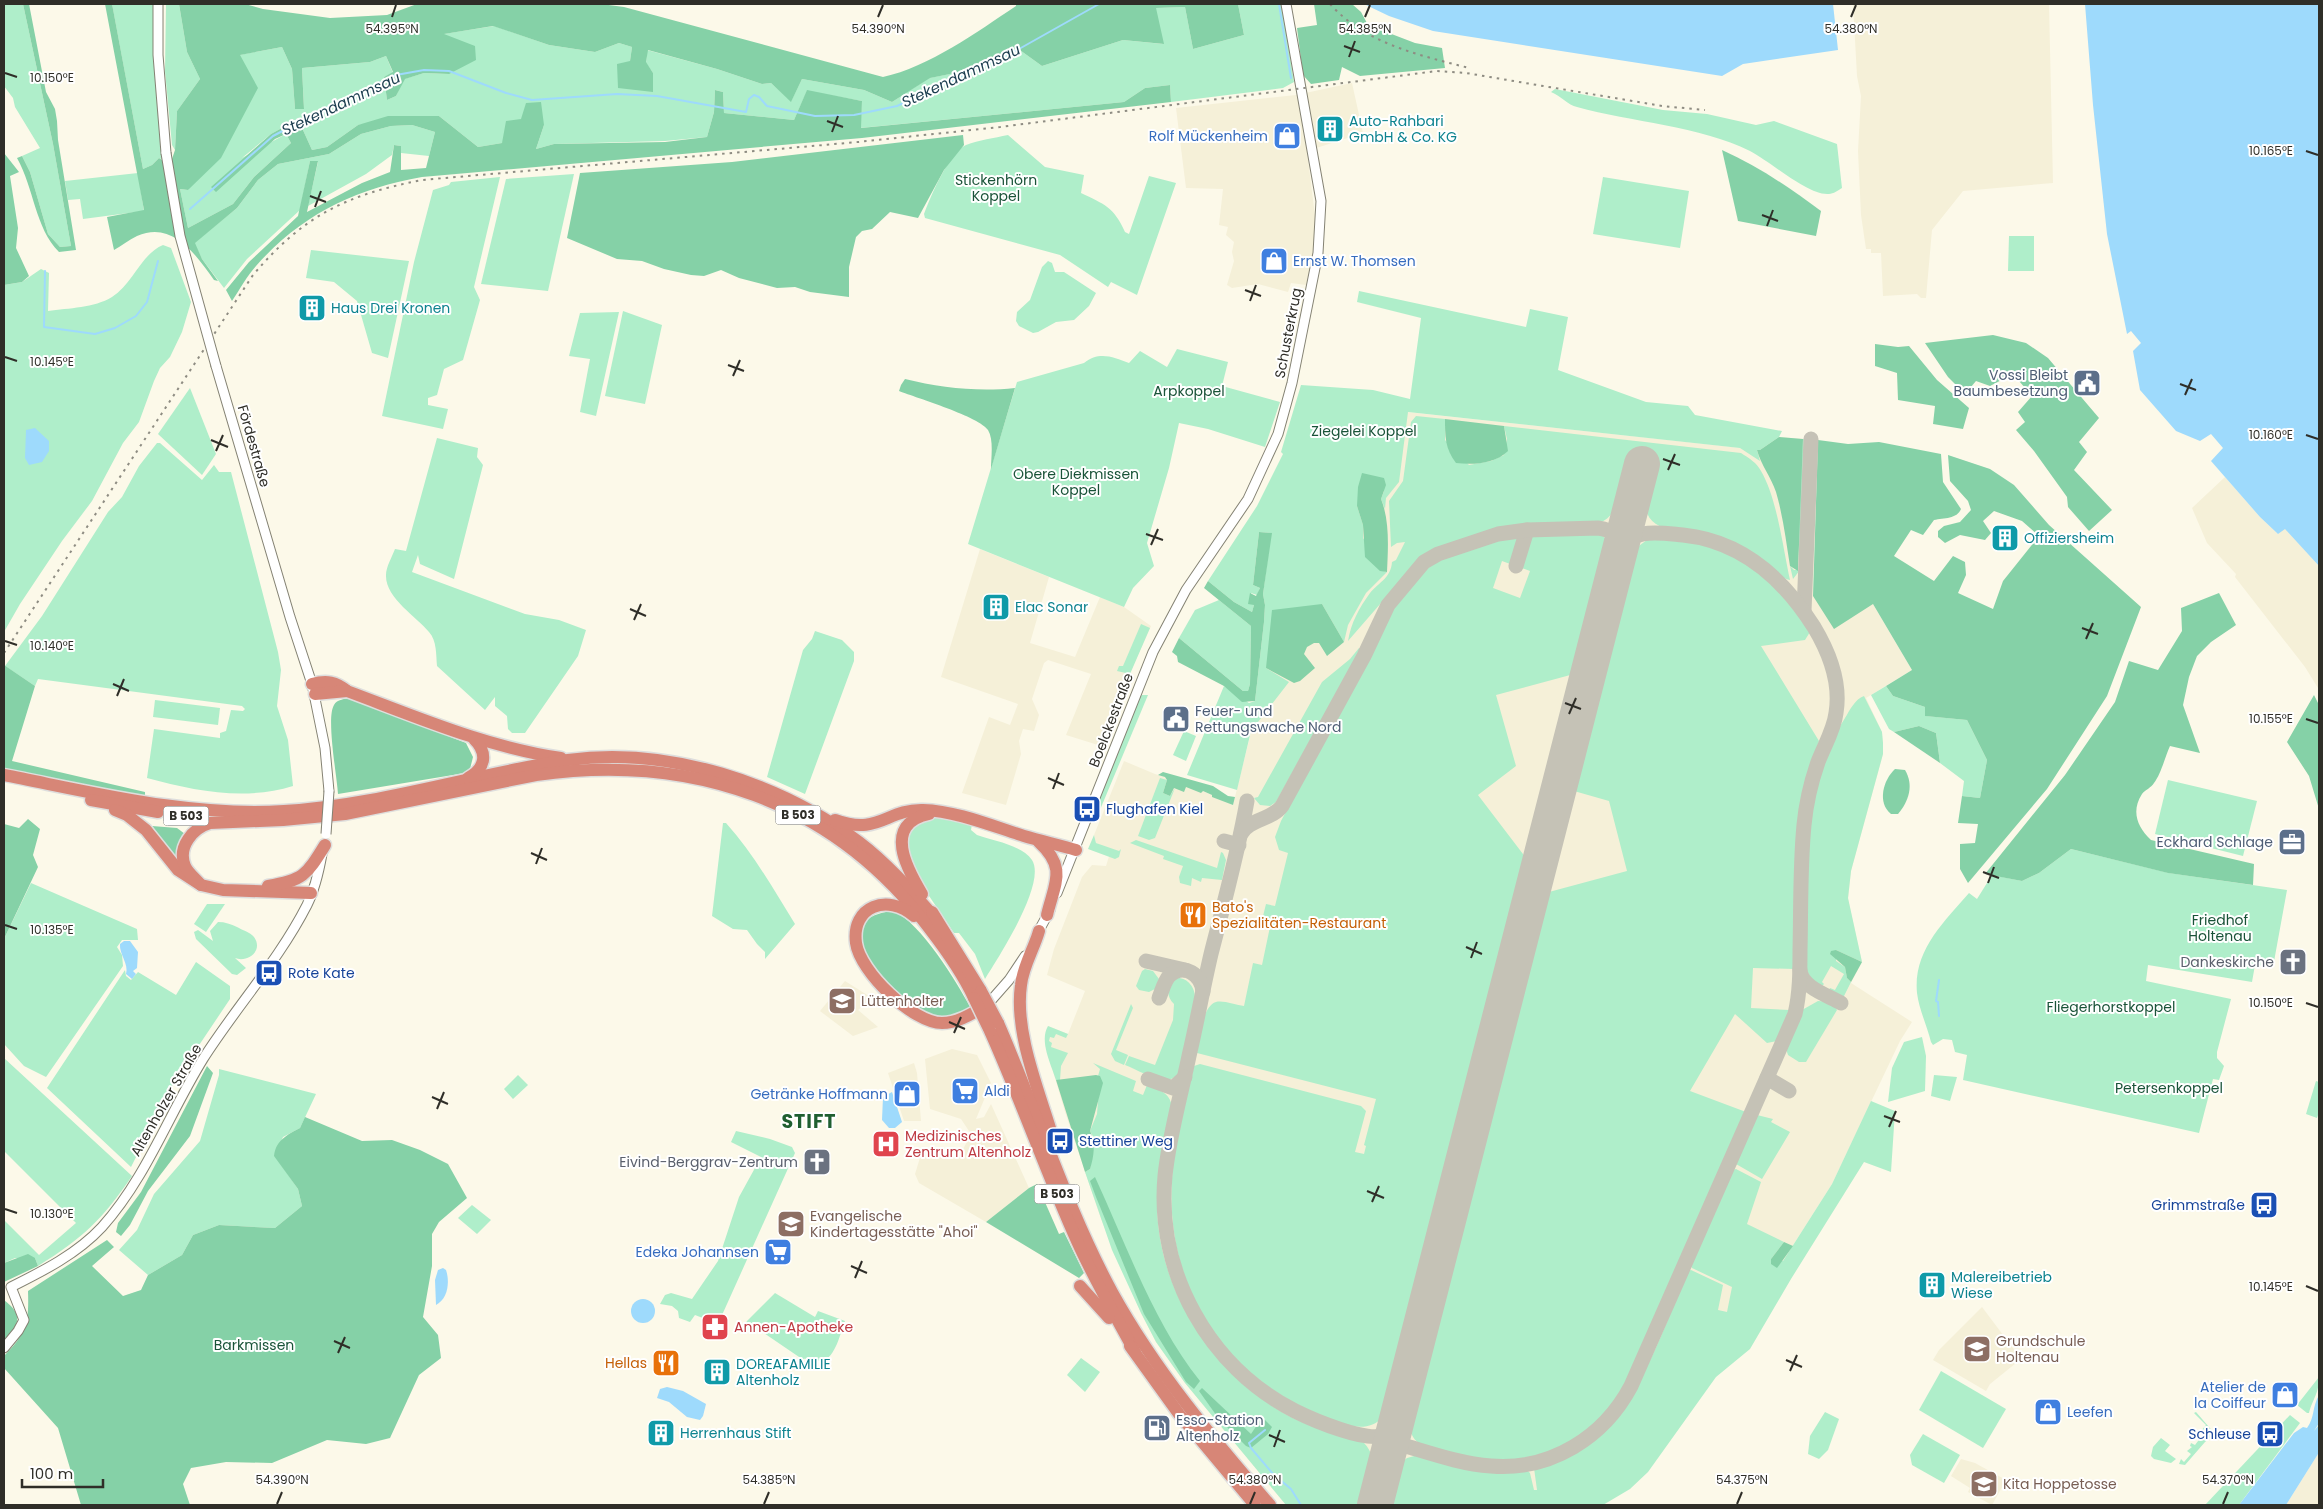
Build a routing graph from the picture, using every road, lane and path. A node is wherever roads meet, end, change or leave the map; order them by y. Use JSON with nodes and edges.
{"nodes":[{"id":1,"x":158,"y":4,"type":"edge"},
{"id":2,"x":1286,"y":4,"type":"edge"},
{"id":3,"x":1272,"y":450,"type":"joint"},
{"id":4,"x":314,"y":689,"type":"junction"},
{"id":5,"x":474,"y":739,"type":"junction"},
{"id":6,"x":570,"y":760,"type":"junction"},
{"id":7,"x":621,"y":764,"type":"junction"},
{"id":8,"x":4,"y":775,"type":"edge"},
{"id":9,"x":4,"y":779,"type":"edge"},
{"id":10,"x":465,"y":779,"type":"junction"},
{"id":11,"x":92,"y":800,"type":"junction"},
{"id":12,"x":942,"y":813,"type":"junction"},
{"id":13,"x":817,"y":815,"type":"junction"},
{"id":14,"x":283,"y":820,"type":"junction"},
{"id":15,"x":326,"y":839,"type":"junction"},
{"id":16,"x":1037,"y":840,"type":"junction"},
{"id":17,"x":1076,"y":850,"type":"junction"},
{"id":18,"x":293,"y":881,"type":"junction"},
{"id":19,"x":201,"y":885,"type":"junction"},
{"id":20,"x":240,"y":890,"type":"junction"},
{"id":21,"x":312,"y":893,"type":"junction"},
{"id":22,"x":1047,"y":915,"type":"junction"},
{"id":23,"x":933,"y":924,"type":"junction"},
{"id":24,"x":1039,"y":931,"type":"junction"},
{"id":25,"x":987,"y":1005,"type":"joint"},
{"id":26,"x":994,"y":1027,"type":"junction"},
{"id":27,"x":1076,"y":1214,"type":"junction"},
{"id":28,"x":1080,"y":1286,"type":"dead end"},
{"id":29,"x":4,"y":1348,"type":"edge"},
{"id":30,"x":1135,"y":1352,"type":"junction"},
{"id":31,"x":1255,"y":1505,"type":"edge"},
{"id":32,"x":1270,"y":1505,"type":"edge"}],
"edges":[{"from":1,"to":4,"type":"street","name":"Fördestraße","bridge":true},
{"from":2,"to":3,"type":"street","name":"Schusterkrug"},
{"from":3,"to":17,"type":"street","name":"Boelckestraße"},
{"from":4,"to":5,"type":"highway"},
{"from":4,"to":15,"type":"street","name":"Fördestraße","bridge":true},
{"from":5,"to":6,"type":"highway"},
{"from":5,"to":10,"type":"highway"},
{"from":6,"to":7,"type":"highway","number":"B 503"},
{"from":6,"to":10,"type":"highway","number":"B 503"},
{"from":7,"to":13,"type":"highway","number":"B 503"},
{"from":7,"to":14,"type":"highway","number":"B 503"},
{"from":7,"to":23,"type":"highway","number":"B 503"},
{"from":8,"to":10,"type":"highway","number":"B 503"},
{"from":9,"to":11,"type":"highway","number":"B 503"},
{"from":11,"to":14,"type":"highway","number":"B 503"},
{"from":11,"to":19,"type":"highway"},
{"from":12,"to":13,"type":"highway","number":"B 503"},
{"from":12,"to":16,"type":"highway"},
{"from":12,"to":23,"type":"highway"},
{"from":13,"to":23,"type":"highway","number":"B 503"},
{"from":14,"to":19,"type":"highway"},
{"from":15,"to":18,"type":"highway"},
{"from":15,"to":21,"type":"street","name":"Fördestraße"},
{"from":16,"to":17,"type":"highway"},
{"from":16,"to":22,"type":"highway"},
{"from":17,"to":22,"type":"street","name":"Boelckestraße"},
{"from":18,"to":20,"type":"highway"},
{"from":18,"to":21,"type":"highway"},
{"from":19,"to":20,"type":"highway"},
{"from":20,"to":21,"type":"highway"},
{"from":21,"to":29,"type":"street","name":"Altenholzer Straße"},
{"from":22,"to":24,"type":"street","name":"Boelckestraße"},
{"from":23,"to":25,"type":"highway","number":"B 503"},
{"from":23,"to":26,"type":"highway","number":"B 503","bridge":true},
{"from":24,"to":25,"type":"street","name":"Boelckestraße"},
{"from":24,"to":27,"type":"highway"},
{"from":26,"to":27,"type":"highway","number":"B 503"},
{"from":26,"to":30,"type":"highway","number":"B 503"},
{"from":27,"to":32,"type":"highway","number":"B 503"},
{"from":28,"to":30,"type":"highway"},
{"from":30,"to":31,"type":"highway","number":"B 503"}]}
